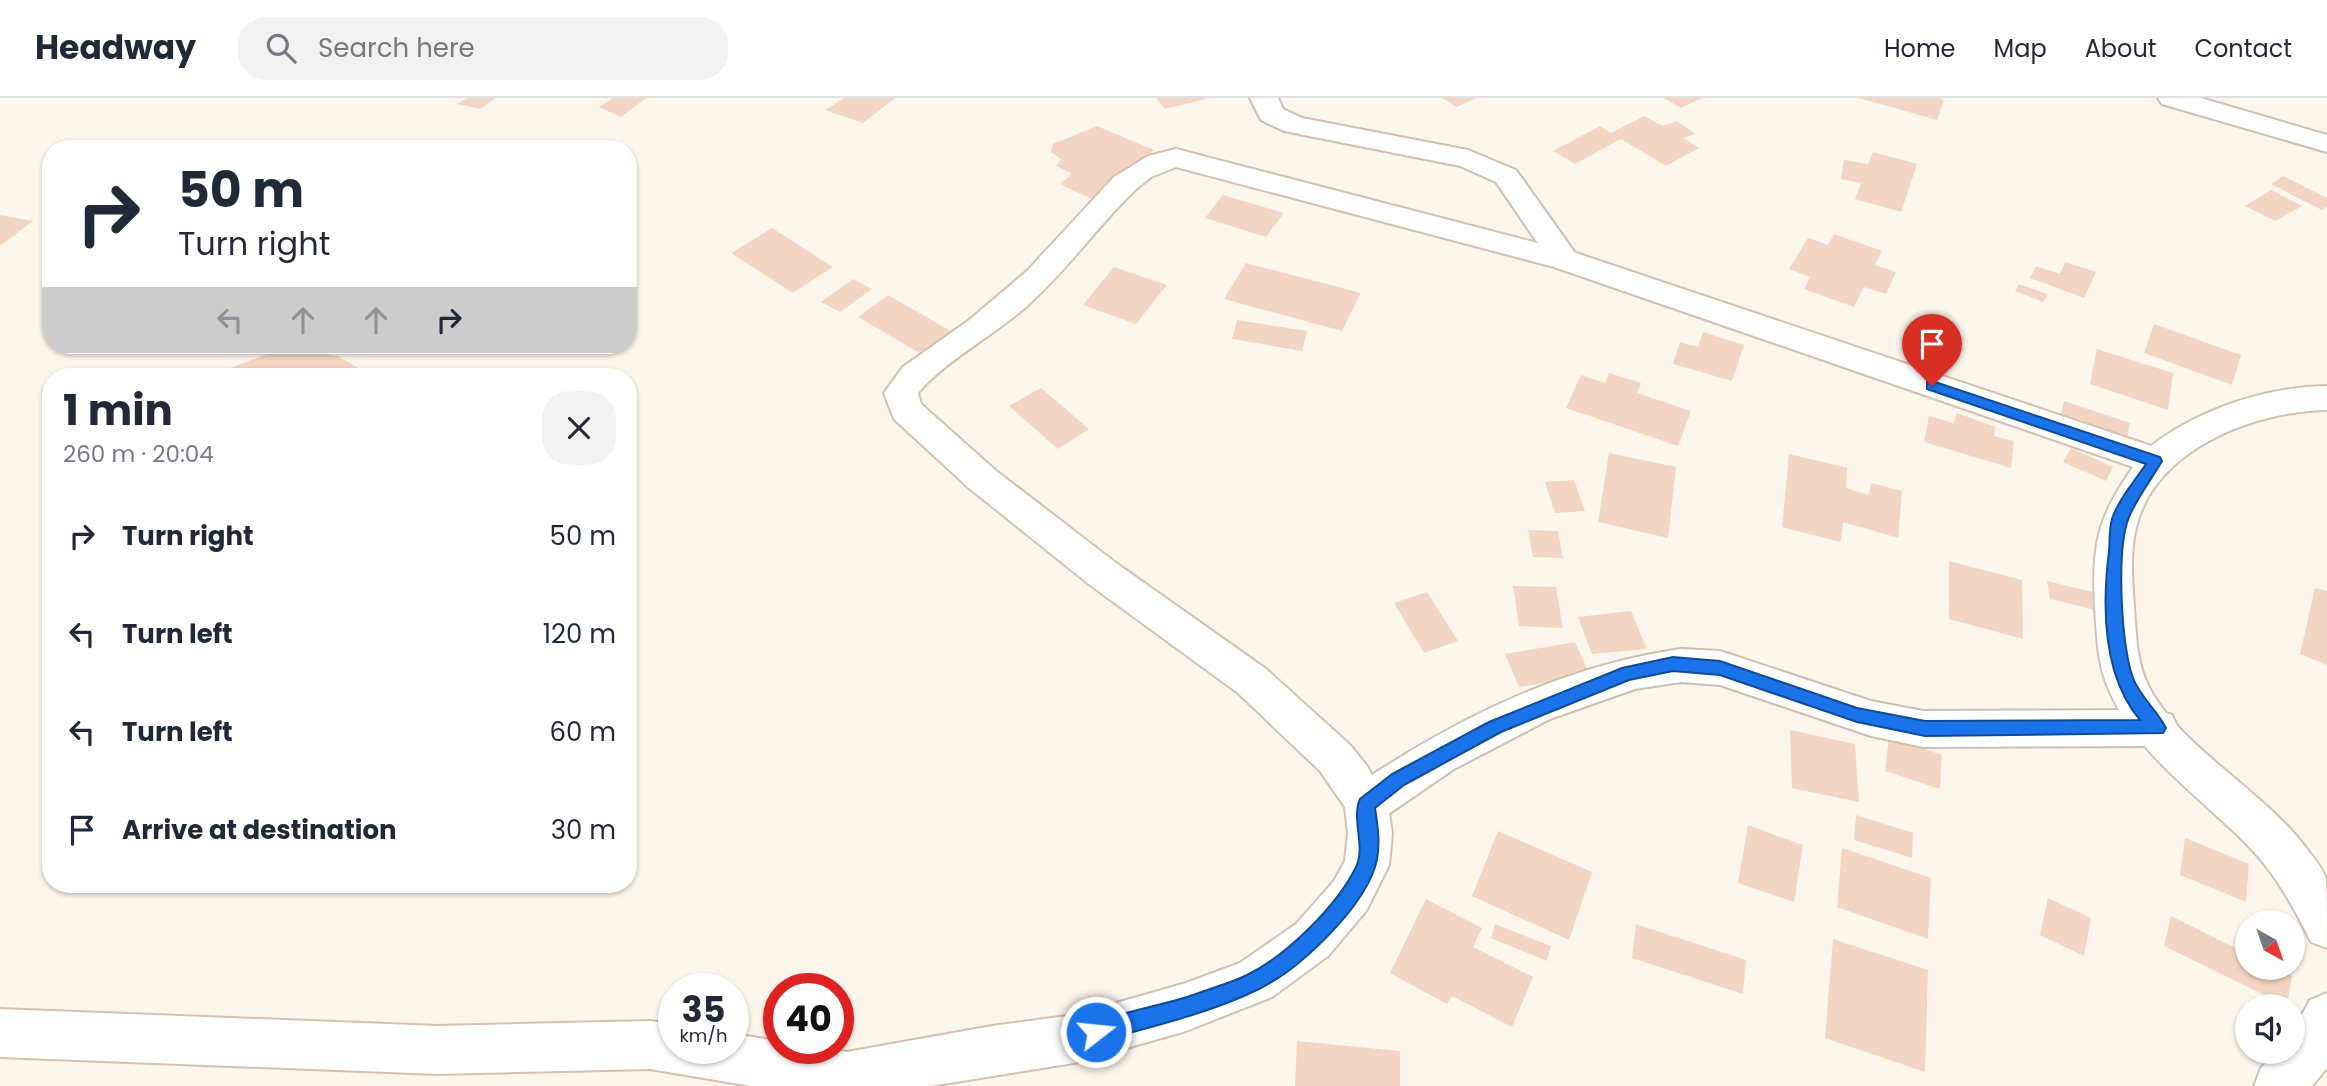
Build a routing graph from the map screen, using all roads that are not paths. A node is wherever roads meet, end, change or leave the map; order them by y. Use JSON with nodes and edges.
{"nodes":[{"id":1,"x":1264,"y":98,"type":"edge"},
{"id":2,"x":2172,"y":98,"type":"edge"},
{"id":3,"x":2327,"y":144,"type":"edge"},
{"id":4,"x":1565,"y":260,"type":"junction"},
{"id":5,"x":2327,"y":398,"type":"edge"},
{"id":6,"x":2155,"y":461,"type":"junction"},
{"id":7,"x":2157,"y":728,"type":"junction"},
{"id":8,"x":1366,"y":805,"type":"junction"},
{"id":9,"x":2327,"y":926,"type":"edge"},
{"id":10,"x":2327,"y":1017,"type":"edge"},
{"id":11,"x":0,"y":1033,"type":"edge"},
{"id":12,"x":853,"y":1082,"type":"edge"},
{"id":13,"x":2279,"y":1086,"type":"edge"}],
"edges":[{"from":1,"to":4,"type":"street"},
{"from":2,"to":3,"type":"street"},
{"from":4,"to":6,"type":"street"},
{"from":4,"to":8,"type":"street"},
{"from":5,"to":6,"type":"street"},
{"from":6,"to":7,"type":"street"},
{"from":7,"to":8,"type":"street"},
{"from":7,"to":9,"type":"street"},
{"from":8,"to":12,"type":"street"},
{"from":10,"to":13,"type":"street"},
{"from":11,"to":12,"type":"street"}]}
